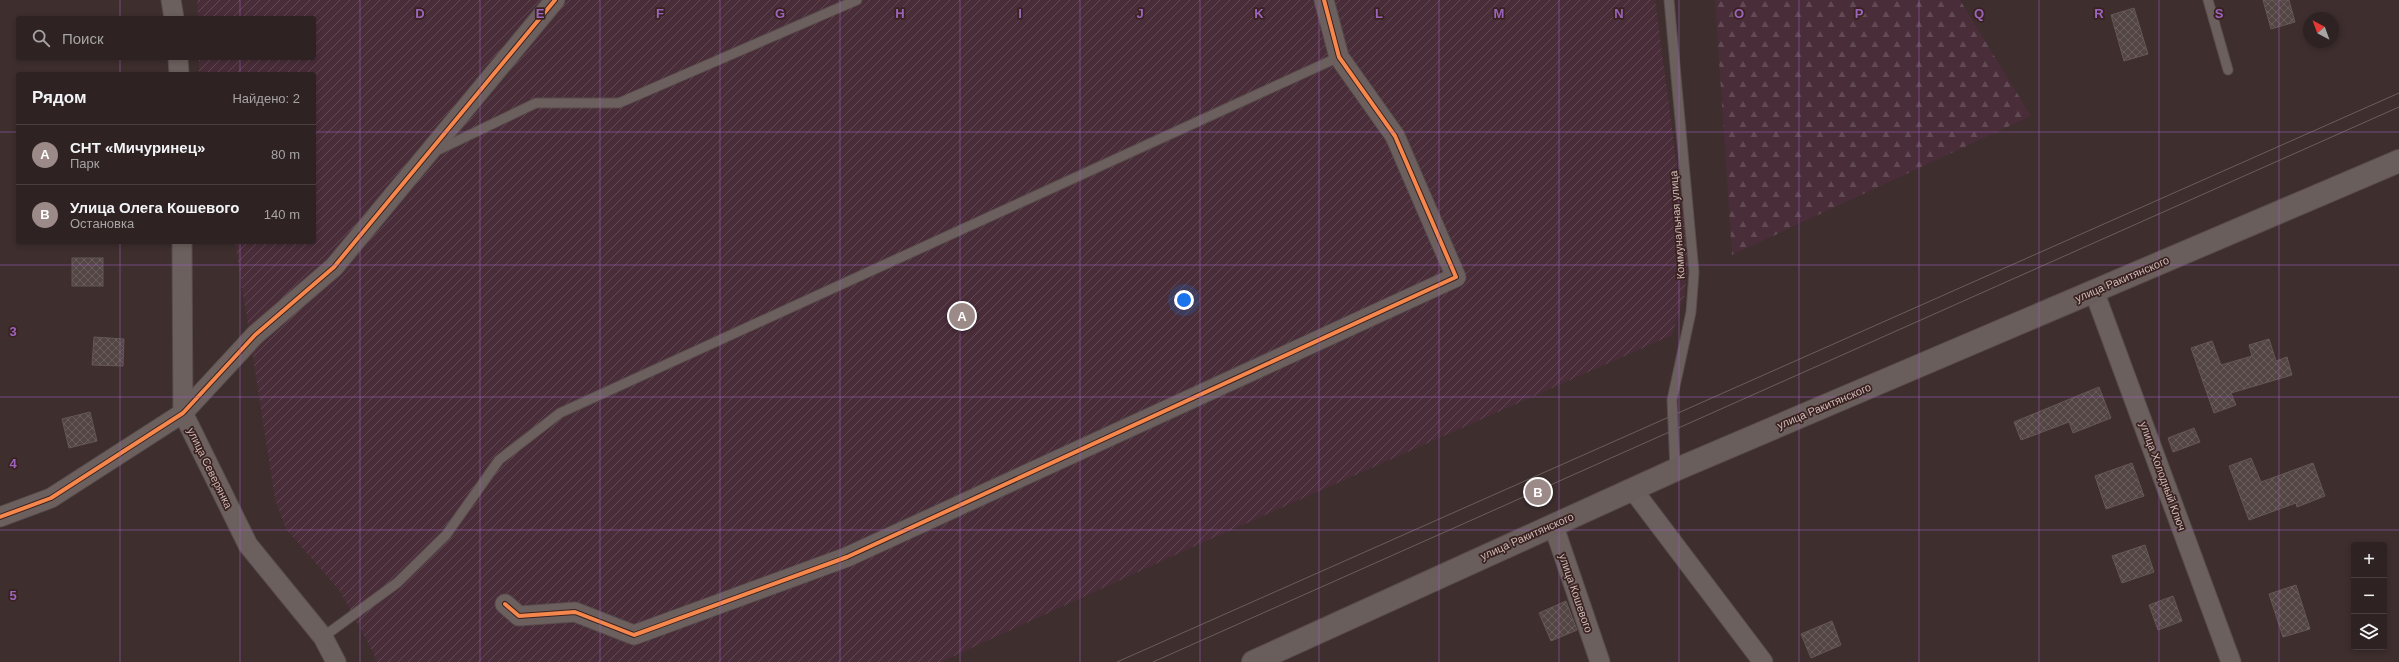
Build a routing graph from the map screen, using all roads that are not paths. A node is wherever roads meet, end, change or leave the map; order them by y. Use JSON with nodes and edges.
{"nodes":[{"id":1,"x":171,"y":0,"type":"edge"},
{"id":2,"x":555,"y":0,"type":"edge"},
{"id":3,"x":857,"y":0,"type":"edge"},
{"id":4,"x":1324,"y":0,"type":"edge"},
{"id":5,"x":1669,"y":0,"type":"edge"},
{"id":6,"x":2208,"y":0,"type":"edge"},
{"id":7,"x":174,"y":16,"type":"edge"},
{"id":8,"x":1339,"y":57,"type":"junction"},
{"id":9,"x":178,"y":60,"type":"edge"},
{"id":10,"x":2228,"y":70,"type":"dead end"},
{"id":11,"x":179,"y":72,"type":"edge"},
{"id":12,"x":428,"y":155,"type":"junction"},
{"id":13,"x":2399,"y":161,"type":"edge"},
{"id":14,"x":182,"y":244,"type":"edge"},
{"id":15,"x":2094,"y":291,"type":"junction"},
{"id":16,"x":183,"y":413,"type":"junction"},
{"id":17,"x":1675,"y":470,"type":"junction"},
{"id":18,"x":1633,"y":490,"type":"junction"},
{"id":19,"x":0,"y":517,"type":"edge"},
{"id":20,"x":1553,"y":524,"type":"junction"},
{"id":21,"x":505,"y":604,"type":"dead end"},
{"id":22,"x":323,"y":637,"type":"junction"},
{"id":23,"x":1283,"y":656,"type":"edge"},
{"id":24,"x":336,"y":662,"type":"edge"},
{"id":25,"x":1253,"y":662,"type":"edge"},
{"id":26,"x":1600,"y":662,"type":"edge"},
{"id":27,"x":1763,"y":662,"type":"edge"},
{"id":28,"x":2231,"y":662,"type":"edge"}],
"edges":[{"from":1,"to":7,"type":"street"},
{"from":2,"to":12,"type":"street"},
{"from":3,"to":12,"type":"lane"},
{"from":4,"to":8,"type":"street"},
{"from":5,"to":17,"type":"lane","name":"Коммунальная улица"},
{"from":6,"to":10,"type":"lane"},
{"from":8,"to":21,"type":"street"},
{"from":8,"to":22,"type":"lane"},
{"from":9,"to":11,"type":"street"},
{"from":12,"to":16,"type":"street"},
{"from":13,"to":15,"type":"main road","name":"улица Ракитянского"},
{"from":14,"to":16,"type":"street","name":"улица Северянка"},
{"from":15,"to":17,"type":"main road","name":"улица Ракитянского"},
{"from":15,"to":28,"type":"street","name":"улица Холодный Ключ"},
{"from":16,"to":19,"type":"street"},
{"from":16,"to":22,"type":"street","name":"улица Северянка"},
{"from":17,"to":18,"type":"main road","name":"улица Ракитянского"},
{"from":18,"to":20,"type":"main road","name":"улица Ракитянского"},
{"from":18,"to":27,"type":"street"},
{"from":20,"to":23,"type":"main road","name":"улица Ракитянского"},
{"from":20,"to":26,"type":"street","name":"улица Кошевого"},
{"from":22,"to":24,"type":"street","name":"улица Северянка"},
{"from":23,"to":25,"type":"main road","name":"улица Ракитянского"}]}
